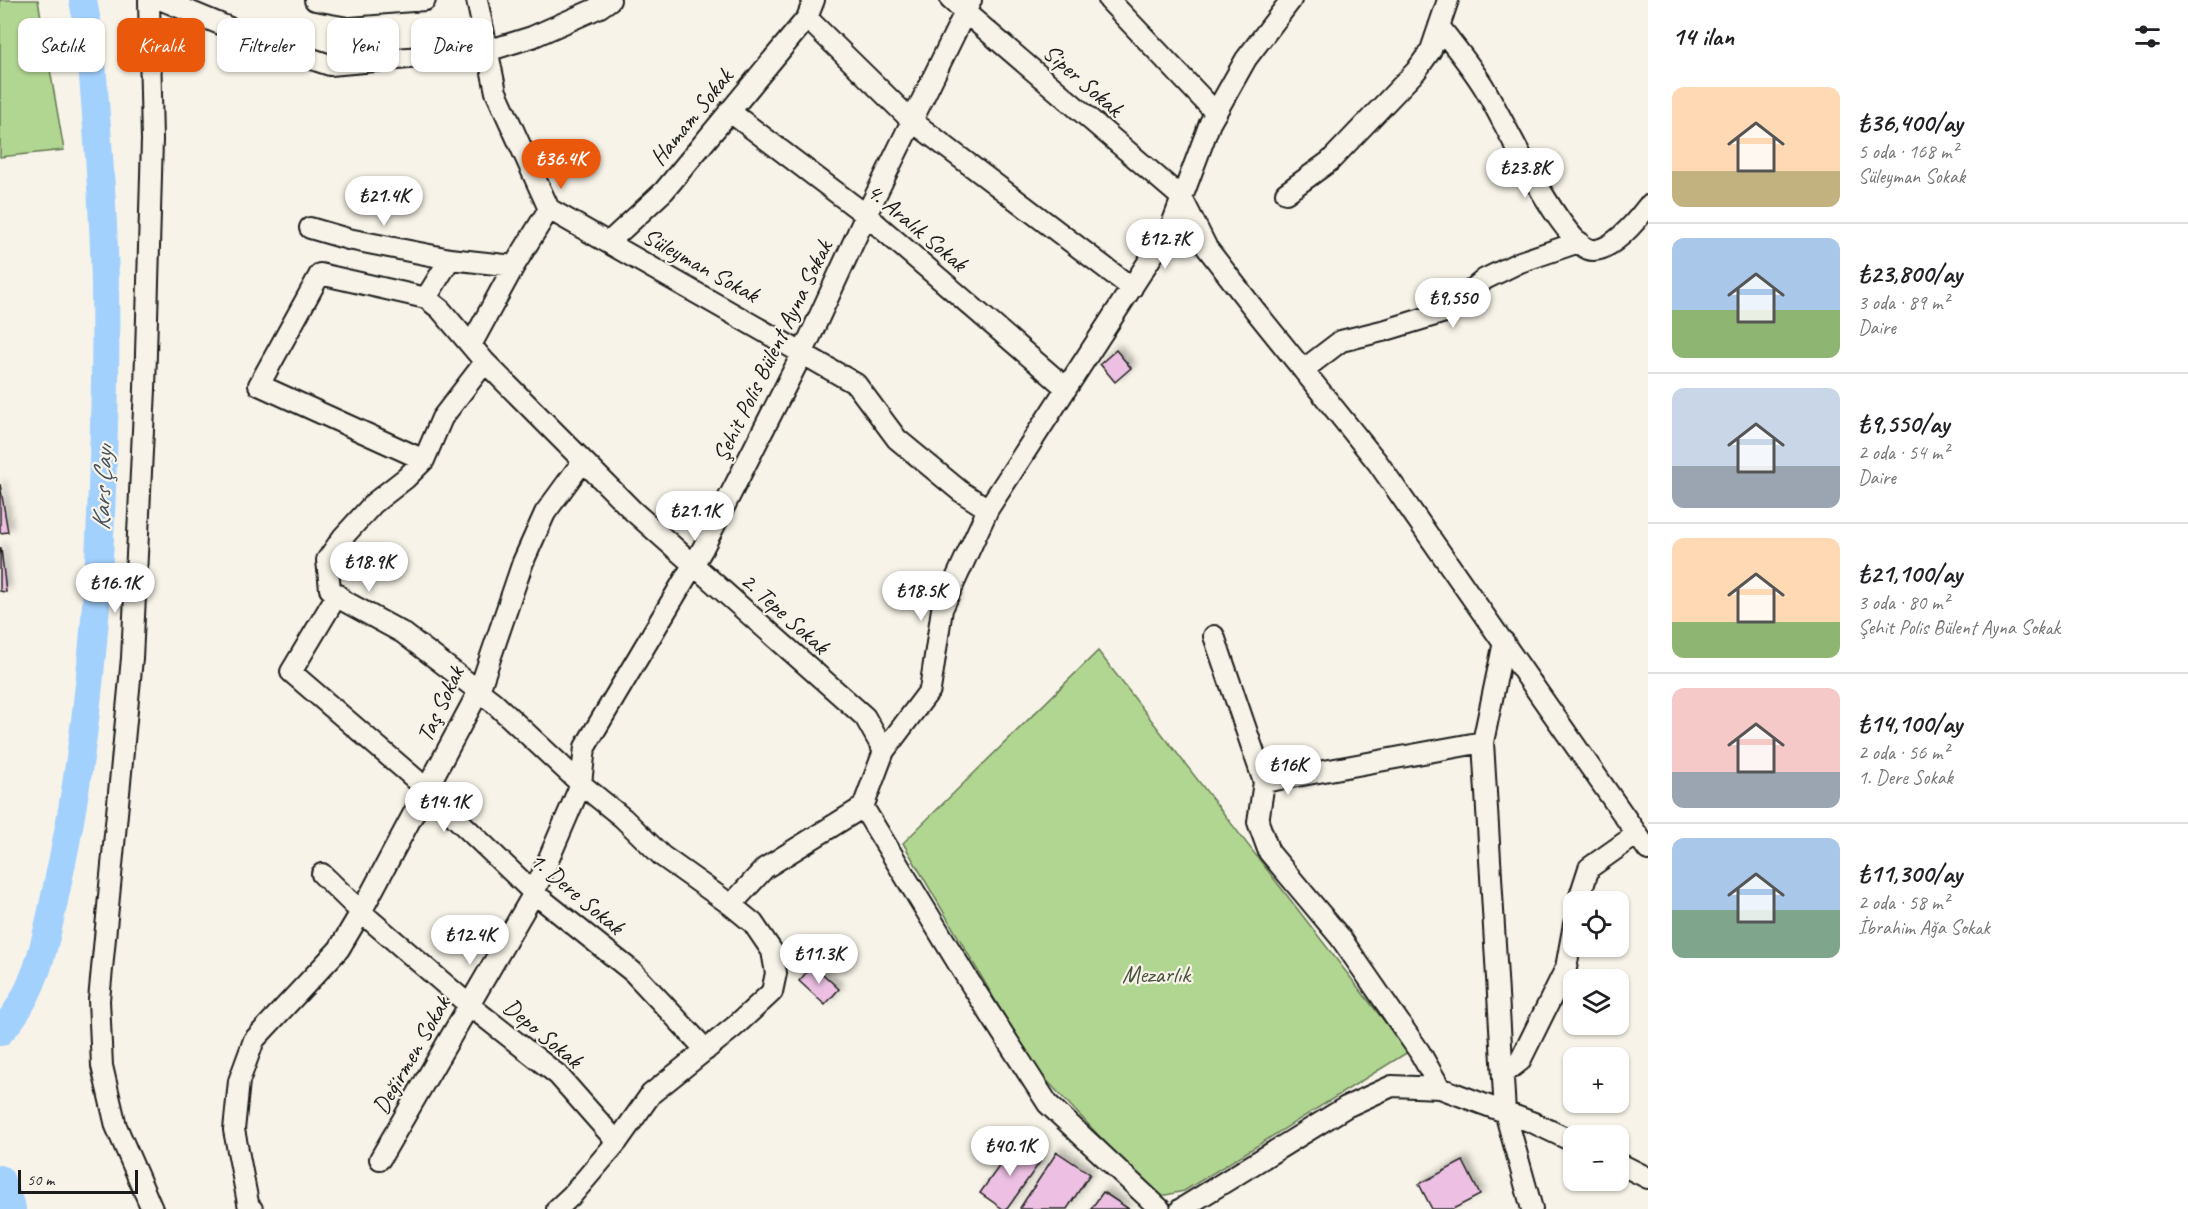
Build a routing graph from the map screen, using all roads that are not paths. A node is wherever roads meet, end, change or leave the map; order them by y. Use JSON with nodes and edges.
{"nodes":[{"id":1,"x":149,"y":0,"type":"edge"},
{"id":2,"x":162,"y":0,"type":"edge"},
{"id":3,"x":315,"y":0,"type":"edge"},
{"id":4,"x":425,"y":0,"type":"edge"},
{"id":5,"x":477,"y":0,"type":"edge"},
{"id":6,"x":610,"y":0,"type":"edge"},
{"id":7,"x":1109,"y":0,"type":"edge"},
{"id":8,"x":1448,"y":0,"type":"edge"},
{"id":9,"x":1287,"y":2,"type":"edge"},
{"id":10,"x":962,"y":4,"type":"edge"},
{"id":11,"x":810,"y":9,"type":"edge"},
{"id":12,"x":481,"y":18,"type":"edge"},
{"id":13,"x":1439,"y":26,"type":"junction"},
{"id":14,"x":493,"y":49,"type":"edge"},
{"id":15,"x":411,"y":58,"type":"edge"},
{"id":16,"x":491,"y":72,"type":"edge"},
{"id":17,"x":729,"y":111,"type":"junction"},
{"id":18,"x":1216,"y":113,"type":"junction"},
{"id":19,"x":912,"y":121,"type":"junction"},
{"id":20,"x":1286,"y":193,"type":"dead end"},
{"id":21,"x":1182,"y":198,"type":"junction"},
{"id":22,"x":549,"y":209,"type":"junction"},
{"id":23,"x":1647,"y":209,"type":"edge"},
{"id":24,"x":866,"y":215,"type":"junction"},
{"id":25,"x":310,"y":228,"type":"dead end"},
{"id":26,"x":609,"y":242,"type":"junction"},
{"id":27,"x":1579,"y":242,"type":"junction"},
{"id":28,"x":450,"y":259,"type":"junction"},
{"id":29,"x":514,"y":266,"type":"junction"},
{"id":30,"x":1132,"y":288,"type":"junction"},
{"id":31,"x":426,"y":298,"type":"junction"},
{"id":32,"x":471,"y":345,"type":"junction"},
{"id":33,"x":803,"y":352,"type":"junction"},
{"id":34,"x":485,"y":362,"type":"junction"},
{"id":35,"x":1303,"y":370,"type":"junction"},
{"id":36,"x":1066,"y":388,"type":"junction"},
{"id":37,"x":424,"y":460,"type":"junction"},
{"id":38,"x":584,"y":461,"type":"junction"},
{"id":39,"x":988,"y":508,"type":"junction"},
{"id":40,"x":693,"y":565,"type":"junction"},
{"id":41,"x":337,"y":595,"type":"junction"},
{"id":42,"x":1214,"y":636,"type":"dead end"},
{"id":43,"x":1504,"y":642,"type":"junction"},
{"id":44,"x":479,"y":691,"type":"junction"},
{"id":45,"x":1483,"y":742,"type":"junction"},
{"id":46,"x":884,"y":751,"type":"junction"},
{"id":47,"x":1264,"y":782,"type":"junction"},
{"id":48,"x":581,"y":784,"type":"junction"},
{"id":49,"x":426,"y":790,"type":"junction"},
{"id":50,"x":863,"y":807,"type":"junction"},
{"id":51,"x":1643,"y":842,"type":"edge"},
{"id":52,"x":322,"y":874,"type":"dead end"},
{"id":53,"x":1582,"y":891,"type":"edge"},
{"id":54,"x":534,"y":893,"type":"junction"},
{"id":55,"x":730,"y":904,"type":"junction"},
{"id":56,"x":361,"y":912,"type":"junction"},
{"id":57,"x":1568,"y":957,"type":"edge"},
{"id":58,"x":469,"y":1005,"type":"junction"},
{"id":59,"x":706,"y":1050,"type":"junction"},
{"id":60,"x":1503,"y":1074,"type":"junction"},
{"id":61,"x":1440,"y":1088,"type":"junction"},
{"id":62,"x":1505,"y":1112,"type":"junction"},
{"id":63,"x":1563,"y":1137,"type":"edge"},
{"id":64,"x":617,"y":1142,"type":"junction"},
{"id":65,"x":380,"y":1159,"type":"dead end"},
{"id":66,"x":1629,"y":1168,"type":"edge"},
{"id":67,"x":1648,"y":1178,"type":"edge"},
{"id":68,"x":152,"y":1209,"type":"edge"},
{"id":69,"x":252,"y":1209,"type":"edge"},
{"id":70,"x":558,"y":1209,"type":"edge"},
{"id":71,"x":1160,"y":1209,"type":"edge"},
{"id":72,"x":1181,"y":1209,"type":"edge"},
{"id":73,"x":1532,"y":1209,"type":"edge"}],
"edges":[{"from":1,"to":68,"type":"street"},
{"from":2,"to":15,"type":"street"},
{"from":3,"to":4,"type":"street"},
{"from":5,"to":12,"type":"street"},
{"from":6,"to":14,"type":"street"},
{"from":7,"to":18,"type":"street"},
{"from":8,"to":13,"type":"street"},
{"from":9,"to":18,"type":"street"},
{"from":10,"to":19,"type":"street","name":"Şehit Polis Bülent Ayna Sokak"},
{"from":10,"to":21,"type":"street","name":"Siper Sokak"},
{"from":11,"to":17,"type":"street","name":"Hamam Sokak"},
{"from":11,"to":19,"type":"street"},
{"from":13,"to":20,"type":"street"},
{"from":13,"to":27,"type":"street"},
{"from":16,"to":22,"type":"street"},
{"from":17,"to":24,"type":"street","name":"4. Aralık Sokak"},
{"from":17,"to":26,"type":"street","name":"Hamam Sokak"},
{"from":18,"to":21,"type":"street"},
{"from":19,"to":24,"type":"street","name":"Şehit Polis Bülent Ayna Sokak"},
{"from":19,"to":30,"type":"street"},
{"from":21,"to":30,"type":"street"},
{"from":21,"to":35,"type":"street"},
{"from":22,"to":26,"type":"street","name":"Süleyman Sokak"},
{"from":22,"to":29,"type":"street"},
{"from":23,"to":27,"type":"street"},
{"from":24,"to":33,"type":"street","name":"Şehit Polis Bülent Ayna Sokak"},
{"from":24,"to":36,"type":"street","name":"4. Aralık Sokak"},
{"from":25,"to":28,"type":"street"},
{"from":26,"to":33,"type":"street","name":"Süleyman Sokak"},
{"from":27,"to":35,"type":"street"},
{"from":28,"to":29,"type":"street"},
{"from":28,"to":31,"type":"street"},
{"from":29,"to":32,"type":"street"},
{"from":30,"to":36,"type":"street"},
{"from":31,"to":32,"type":"street","name":"2. Tepe Sokak"},
{"from":31,"to":37,"type":"street"},
{"from":32,"to":34,"type":"street","name":"2. Tepe Sokak"},
{"from":33,"to":39,"type":"street","name":"Süleyman Sokak"},
{"from":33,"to":40,"type":"street","name":"Şehit Polis Bülent Ayna Sokak"},
{"from":34,"to":37,"type":"street"},
{"from":34,"to":38,"type":"street","name":"2. Tepe Sokak"},
{"from":35,"to":43,"type":"street"},
{"from":36,"to":39,"type":"street"},
{"from":37,"to":41,"type":"street"},
{"from":38,"to":40,"type":"street","name":"2. Tepe Sokak"},
{"from":38,"to":44,"type":"street","name":"Taş Sokak"},
{"from":39,"to":46,"type":"street"},
{"from":40,"to":46,"type":"street","name":"2. Tepe Sokak"},
{"from":40,"to":48,"type":"street","name":"Şehit Polis Bülent Ayna Sokak"},
{"from":41,"to":44,"type":"street"},
{"from":41,"to":49,"type":"street","name":"1. Dere Sokak"},
{"from":42,"to":47,"type":"street"},
{"from":43,"to":45,"type":"street"},
{"from":43,"to":51,"type":"street"},
{"from":44,"to":48,"type":"street"},
{"from":44,"to":49,"type":"street","name":"Taş Sokak"},
{"from":45,"to":47,"type":"street"},
{"from":45,"to":60,"type":"street"},
{"from":46,"to":50,"type":"street"},
{"from":47,"to":61,"type":"street"},
{"from":48,"to":54,"type":"street","name":"Değirmen Sokak"},
{"from":48,"to":55,"type":"street"},
{"from":49,"to":54,"type":"street","name":"1. Dere Sokak"},
{"from":49,"to":56,"type":"street","name":"Taş Sokak"},
{"from":50,"to":55,"type":"street"},
{"from":50,"to":71,"type":"street"},
{"from":51,"to":53,"type":"street"},
{"from":52,"to":56,"type":"street","name":"Depo Sokak"},
{"from":54,"to":58,"type":"street","name":"Değirmen Sokak"},
{"from":54,"to":59,"type":"street","name":"1. Dere Sokak"},
{"from":55,"to":59,"type":"street"},
{"from":56,"to":58,"type":"street","name":"Depo Sokak"},
{"from":56,"to":69,"type":"street","name":"Taş Sokak"},
{"from":57,"to":60,"type":"street"},
{"from":58,"to":64,"type":"street","name":"Depo Sokak"},
{"from":58,"to":65,"type":"street","name":"Değirmen Sokak"},
{"from":59,"to":64,"type":"street"},
{"from":60,"to":62,"type":"street"},
{"from":61,"to":62,"type":"street"},
{"from":61,"to":72,"type":"street"},
{"from":62,"to":63,"type":"street"},
{"from":62,"to":73,"type":"street"},
{"from":64,"to":70,"type":"street"},
{"from":66,"to":67,"type":"street"}]}
